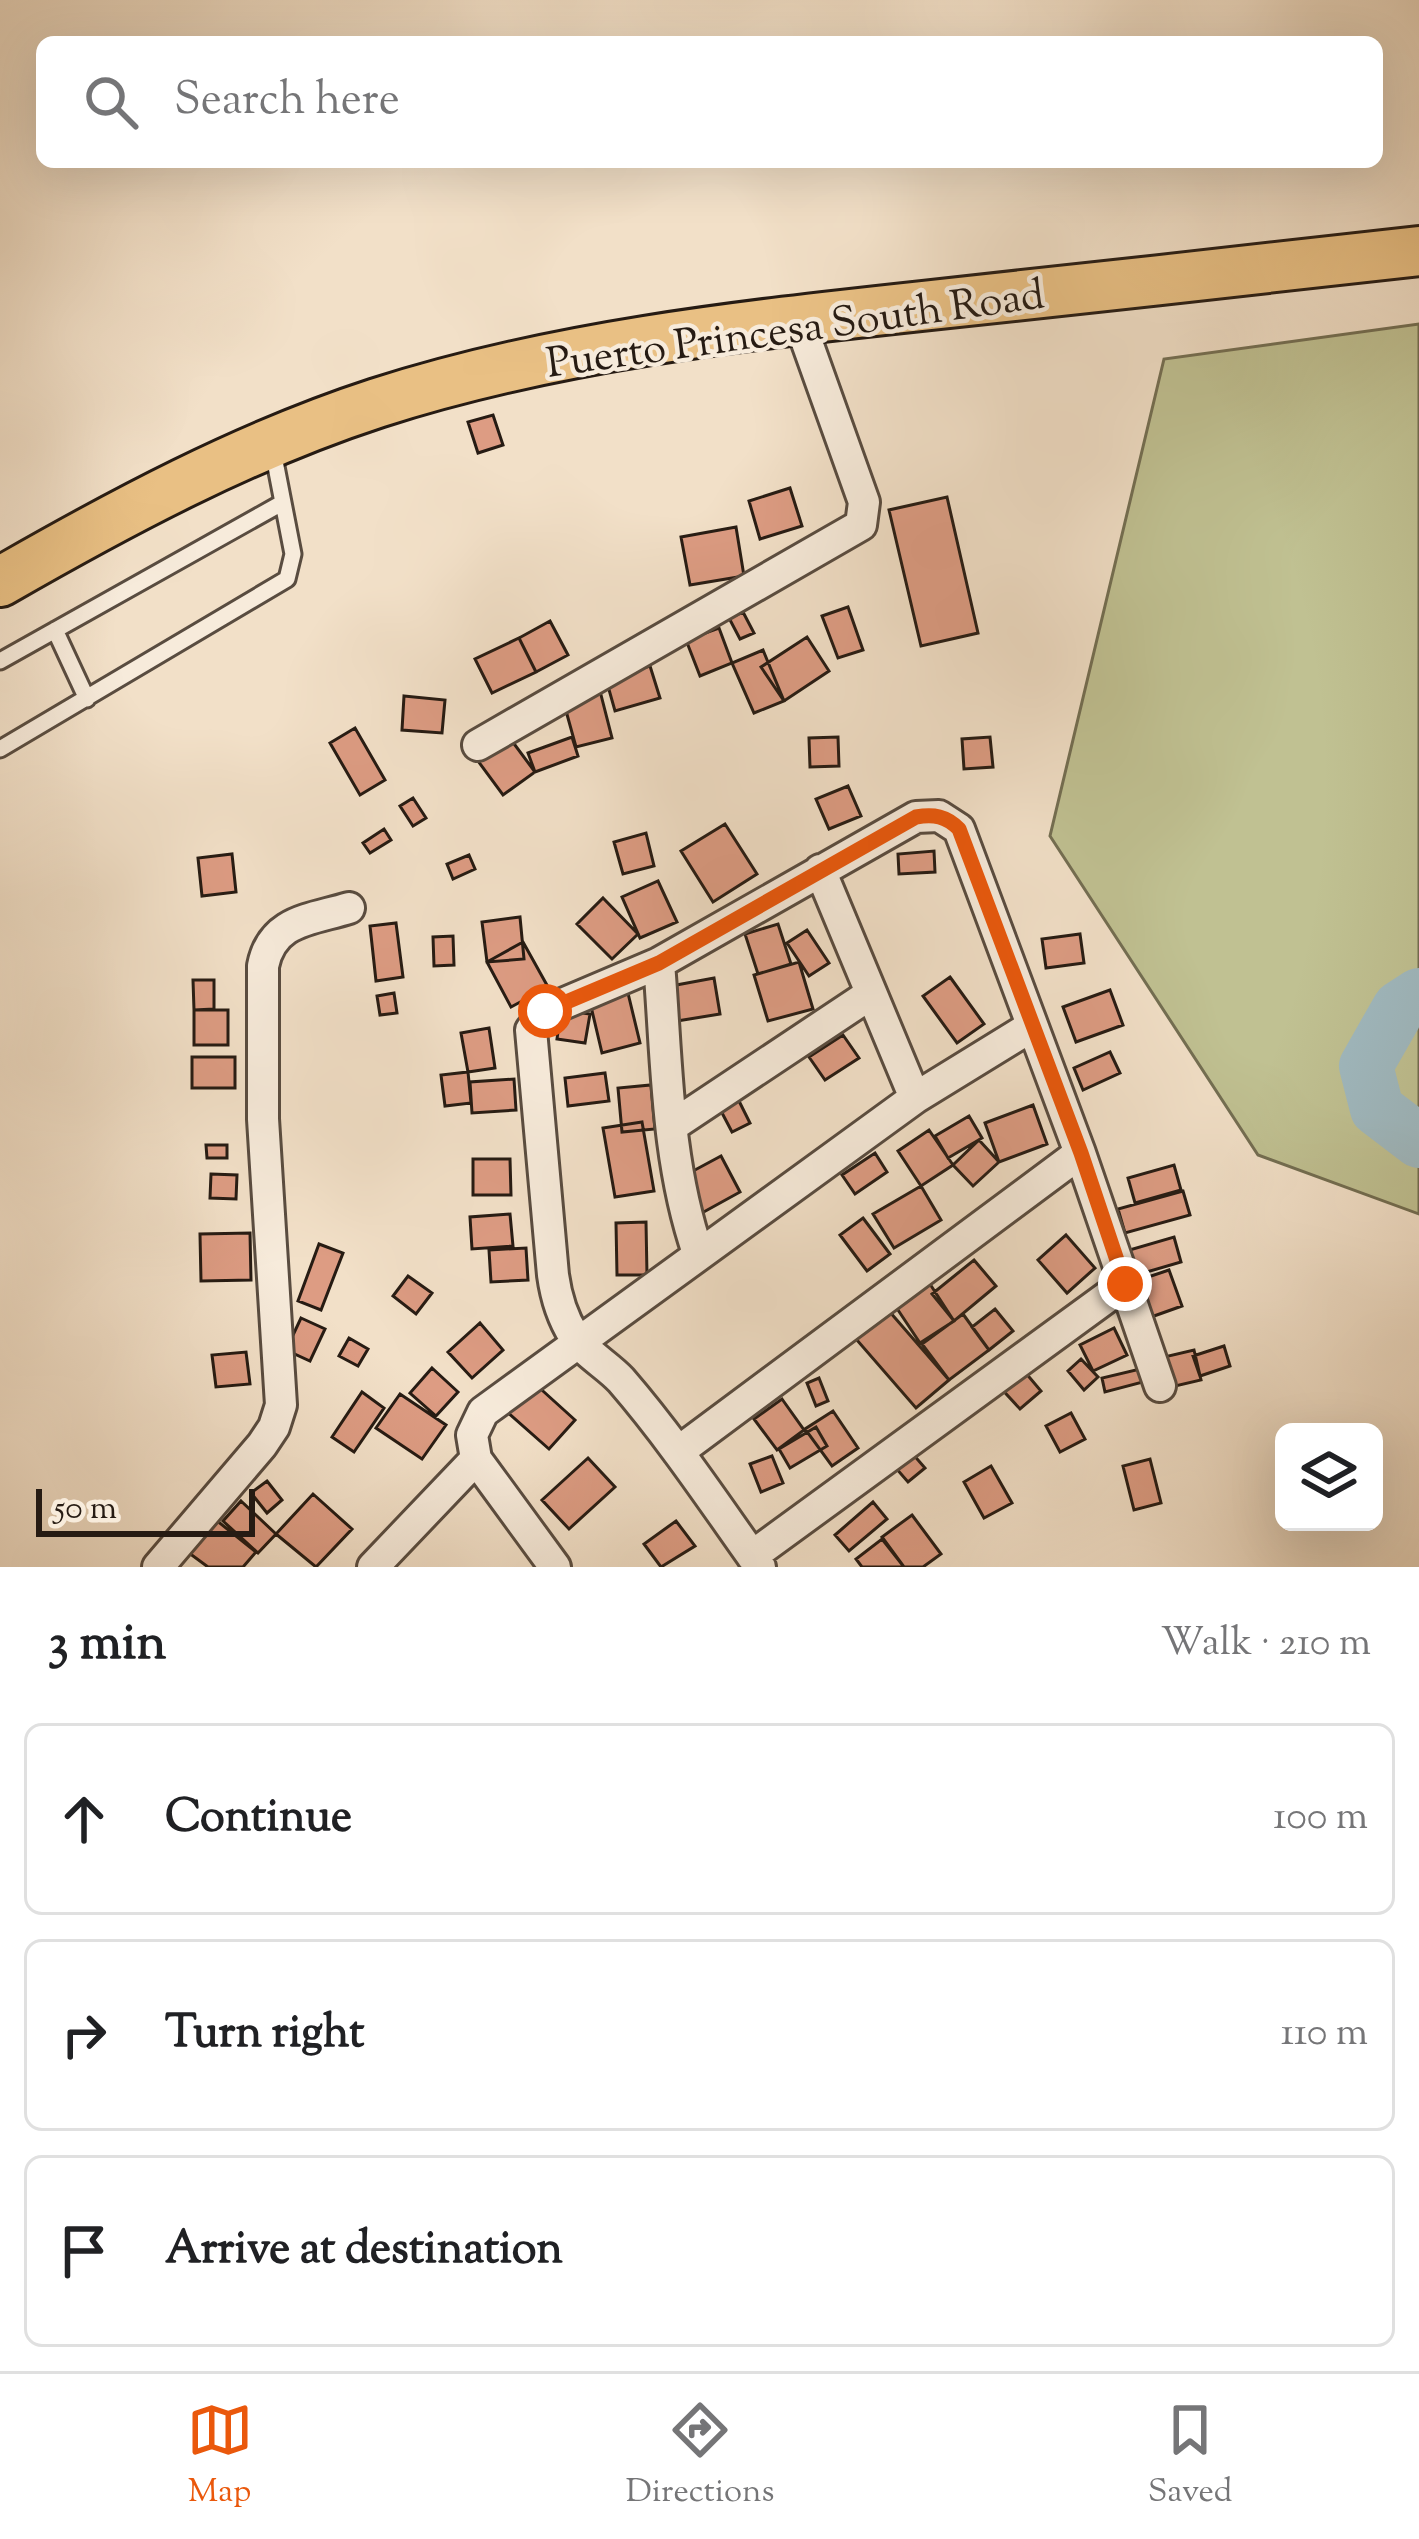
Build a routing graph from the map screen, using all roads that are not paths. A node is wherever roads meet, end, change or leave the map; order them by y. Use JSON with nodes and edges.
{"nodes":[{"id":1,"x":1419,"y":251,"type":"edge"},
{"id":2,"x":799,"y":320,"type":"junction"},
{"id":3,"x":272,"y":444,"type":"junction"},
{"id":4,"x":282,"y":503,"type":"junction"},
{"id":5,"x":0,"y":582,"type":"edge"},
{"id":6,"x":55,"y":630,"type":"junction"},
{"id":7,"x":0,"y":661,"type":"edge"},
{"id":8,"x":87,"y":699,"type":"junction"},
{"id":9,"x":478,"y":745,"type":"dead end"},
{"id":10,"x":0,"y":748,"type":"edge"},
{"id":11,"x":820,"y":870,"type":"junction"},
{"id":12,"x":349,"y":908,"type":"dead end"},
{"id":13,"x":659,"y":963,"type":"junction"},
{"id":14,"x":869,"y":995,"type":"junction"},
{"id":15,"x":1032,"y":1026,"type":"junction"},
{"id":16,"x":915,"y":1098,"type":"junction"},
{"id":17,"x":672,"y":1126,"type":"junction"},
{"id":18,"x":1081,"y":1153,"type":"junction"},
{"id":19,"x":698,"y":1253,"type":"junction"},
{"id":20,"x":1125,"y":1284,"type":"junction"},
{"id":21,"x":578,"y":1342,"type":"junction"},
{"id":22,"x":1160,"y":1386,"type":"dead end"},
{"id":23,"x":678,"y":1452,"type":"junction"},
{"id":24,"x":476,"y":1459,"type":"junction"},
{"id":25,"x":756,"y":1561,"type":"edge"},
{"id":26,"x":158,"y":1567,"type":"edge"},
{"id":27,"x":373,"y":1567,"type":"edge"},
{"id":28,"x":555,"y":1567,"type":"edge"}],
"edges":[{"from":1,"to":2,"type":"main road","name":"Puerto Princesa South Road"},
{"from":2,"to":3,"type":"main road","name":"Puerto Princesa South Road"},
{"from":2,"to":9,"type":"street"},
{"from":3,"to":4,"type":"lane"},
{"from":3,"to":5,"type":"main road","name":"Puerto Princesa South Road"},
{"from":4,"to":6,"type":"lane"},
{"from":4,"to":8,"type":"lane"},
{"from":6,"to":7,"type":"lane"},
{"from":6,"to":8,"type":"lane"},
{"from":8,"to":10,"type":"lane"},
{"from":11,"to":13,"type":"street"},
{"from":11,"to":14,"type":"street"},
{"from":11,"to":15,"type":"street"},
{"from":12,"to":26,"type":"street"},
{"from":13,"to":17,"type":"street"},
{"from":13,"to":21,"type":"street"},
{"from":14,"to":16,"type":"street"},
{"from":14,"to":17,"type":"street"},
{"from":15,"to":16,"type":"street"},
{"from":15,"to":18,"type":"street"},
{"from":16,"to":19,"type":"street"},
{"from":17,"to":19,"type":"street"},
{"from":18,"to":20,"type":"street"},
{"from":18,"to":23,"type":"street"},
{"from":19,"to":21,"type":"street"},
{"from":20,"to":22,"type":"street"},
{"from":20,"to":25,"type":"street"},
{"from":21,"to":23,"type":"street"},
{"from":21,"to":24,"type":"street"},
{"from":23,"to":25,"type":"street"},
{"from":24,"to":27,"type":"street"},
{"from":24,"to":28,"type":"street"}]}
